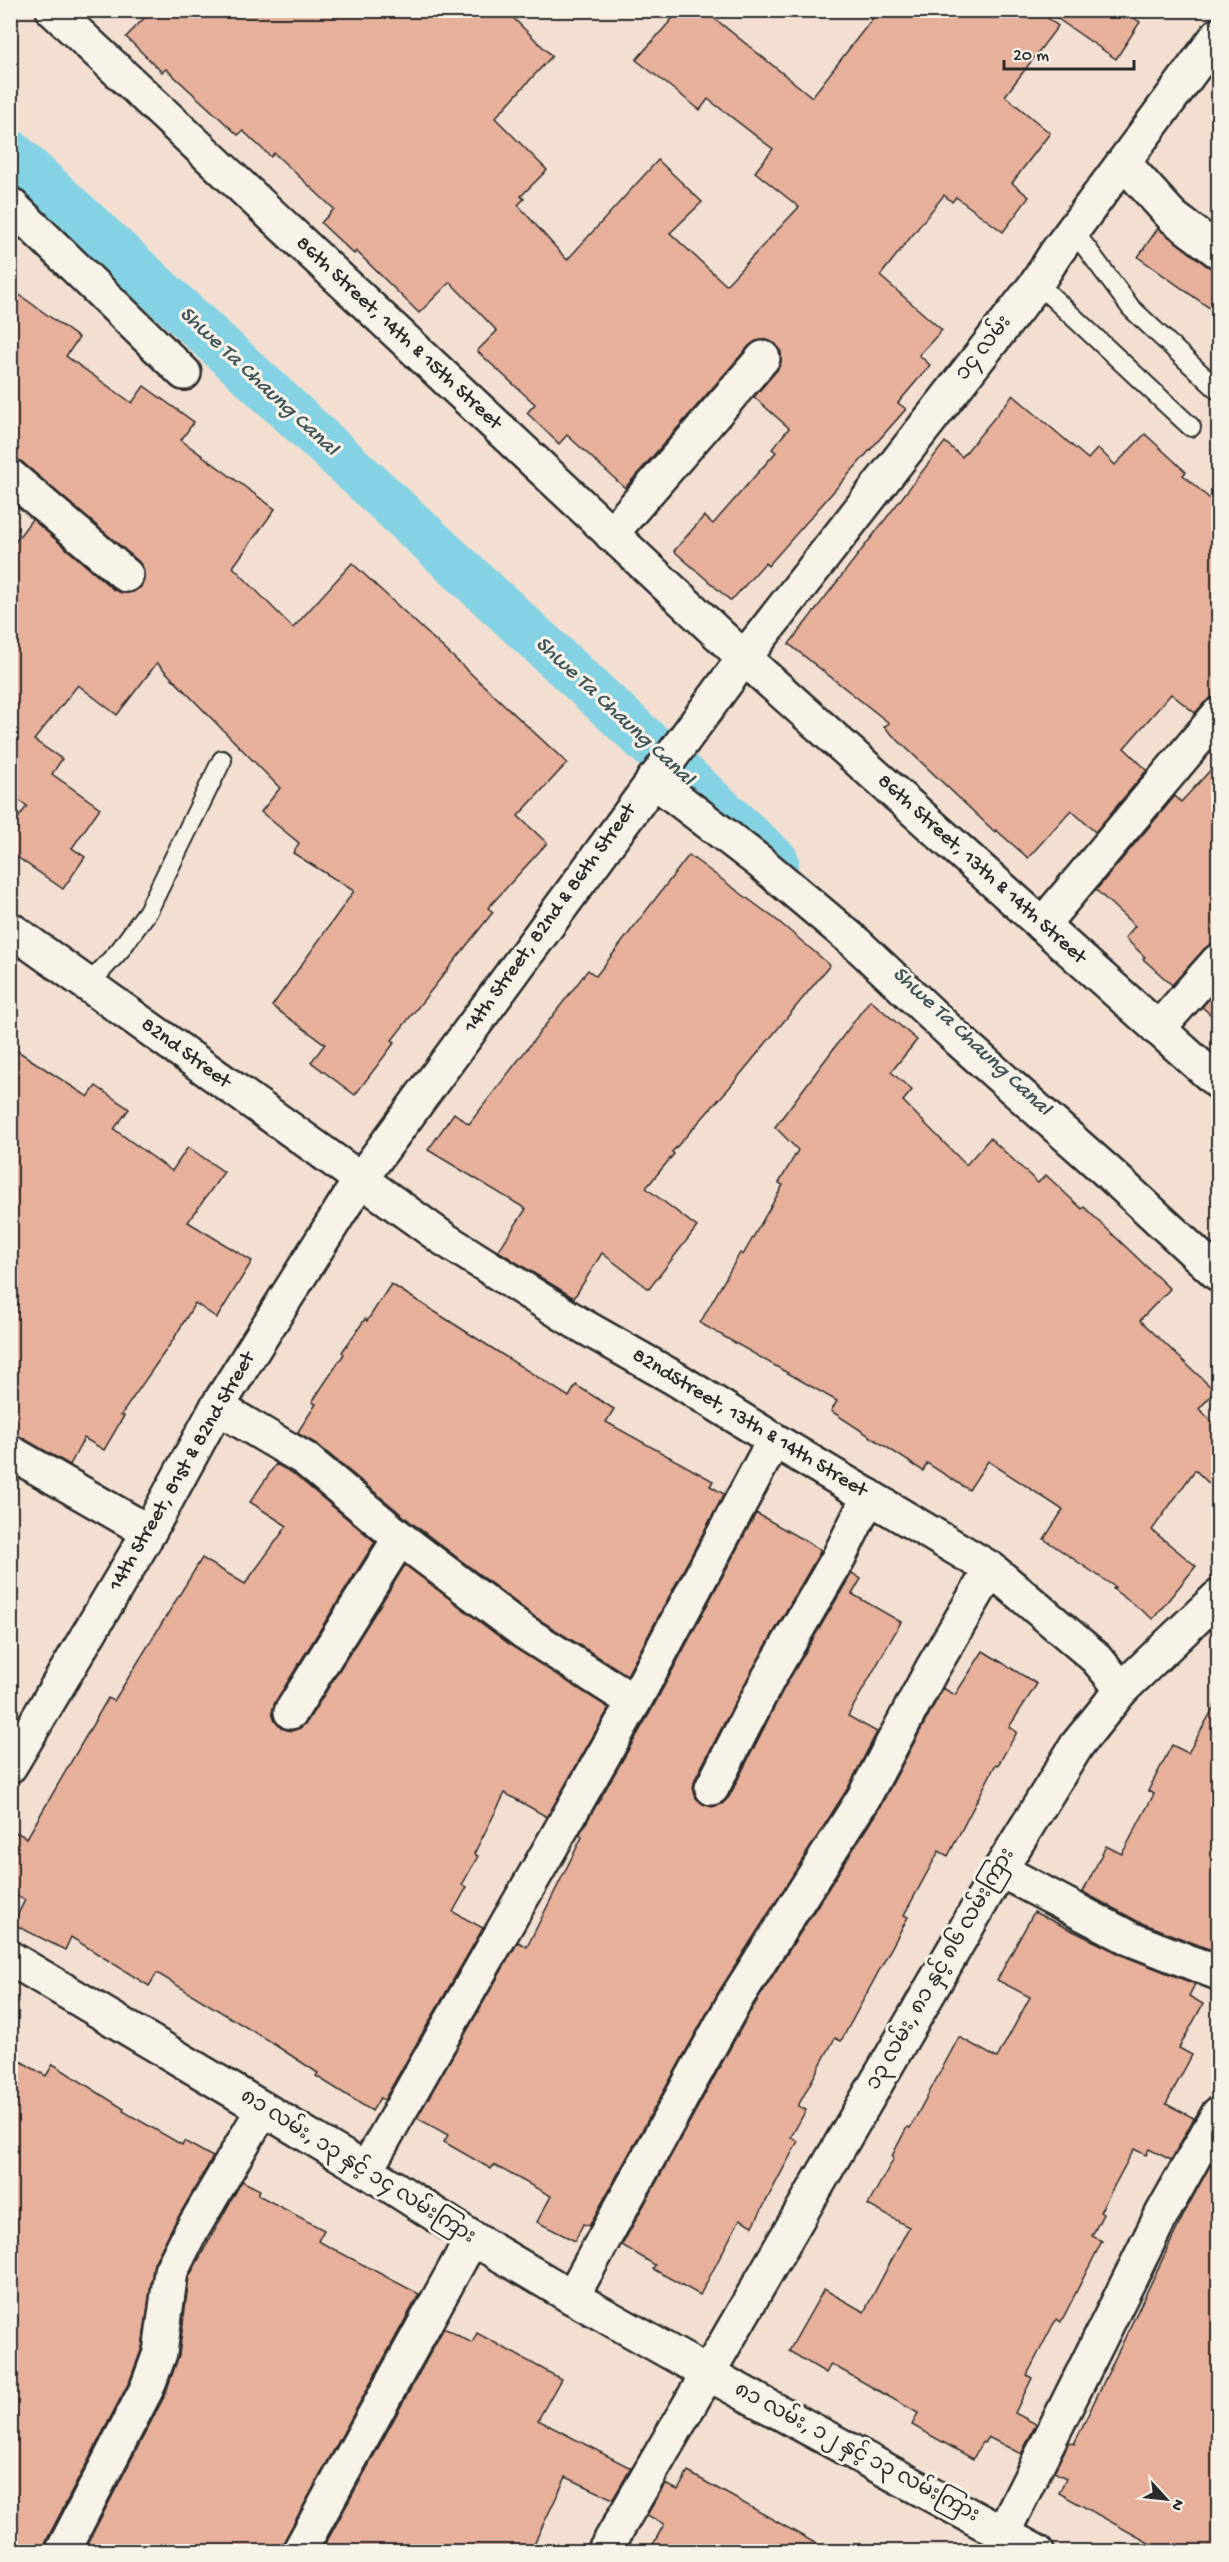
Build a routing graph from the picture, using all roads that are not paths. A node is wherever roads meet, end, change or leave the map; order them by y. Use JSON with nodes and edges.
{"nodes":[{"id":1,"x":52,"y":10,"type":"edge"},
{"id":2,"x":1218,"y":39,"type":"edge"},
{"id":3,"x":1124,"y":163,"type":"junction"},
{"id":4,"x":10,"y":204,"type":"edge"},
{"id":5,"x":1073,"y":230,"type":"junction"},
{"id":6,"x":1218,"y":251,"type":"edge"},
{"id":7,"x":1037,"y":283,"type":"junction"},
{"id":8,"x":763,"y":358,"type":"dead end"},
{"id":9,"x":184,"y":373,"type":"dead end"},
{"id":10,"x":1218,"y":390,"type":"edge"},
{"id":11,"x":1191,"y":427,"type":"dead end"},
{"id":12,"x":15,"y":491,"type":"edge"},
{"id":13,"x":611,"y":534,"type":"junction"},
{"id":14,"x":126,"y":575,"type":"dead end"},
{"id":15,"x":744,"y":658,"type":"junction"},
{"id":16,"x":1218,"y":715,"type":"edge"},
{"id":17,"x":222,"y":760,"type":"dead end"},
{"id":18,"x":653,"y":780,"type":"junction"},
{"id":19,"x":1042,"y":925,"type":"junction"},
{"id":20,"x":10,"y":929,"type":"edge"},
{"id":21,"x":1218,"y":961,"type":"edge"},
{"id":22,"x":88,"y":984,"type":"junction"},
{"id":23,"x":1158,"y":1029,"type":"junction"},
{"id":24,"x":1218,"y":1082,"type":"edge"},
{"id":25,"x":360,"y":1180,"type":"junction"},
{"id":26,"x":1218,"y":1274,"type":"edge"},
{"id":27,"x":218,"y":1407,"type":"junction"},
{"id":28,"x":774,"y":1440,"type":"junction"},
{"id":29,"x":10,"y":1452,"type":"edge"},
{"id":30,"x":869,"y":1496,"type":"junction"},
{"id":31,"x":149,"y":1532,"type":"junction"},
{"id":32,"x":400,"y":1538,"type":"junction"},
{"id":33,"x":991,"y":1569,"type":"junction"},
{"id":34,"x":1218,"y":1597,"type":"edge"},
{"id":35,"x":1122,"y":1689,"type":"junction"},
{"id":36,"x":634,"y":1702,"type":"junction"},
{"id":37,"x":291,"y":1712,"type":"dead end"},
{"id":38,"x":10,"y":1766,"type":"edge"},
{"id":39,"x":712,"y":1788,"type":"dead end"},
{"id":40,"x":1000,"y":1870,"type":"junction"},
{"id":41,"x":10,"y":1958,"type":"edge"},
{"id":42,"x":1218,"y":1973,"type":"edge"},
{"id":43,"x":262,"y":2109,"type":"junction"},
{"id":44,"x":1218,"y":2114,"type":"edge"},
{"id":45,"x":366,"y":2170,"type":"junction"},
{"id":46,"x":472,"y":2238,"type":"junction"},
{"id":47,"x":572,"y":2297,"type":"junction"},
{"id":48,"x":707,"y":2373,"type":"junction"},
{"id":49,"x":1003,"y":2533,"type":"junction"},
{"id":50,"x":62,"y":2552,"type":"edge"},
{"id":51,"x":299,"y":2552,"type":"edge"},
{"id":52,"x":604,"y":2552,"type":"edge"},
{"id":53,"x":1036,"y":2552,"type":"edge"}],
"edges":[{"from":1,"to":13,"type":"street","name":"86th Street, 14th & 15th Street"},
{"from":2,"to":3,"type":"street","name":"၁၄ လမ်း"},
{"from":3,"to":5,"type":"street","name":"၁၄ လမ်း"},
{"from":3,"to":6,"type":"street"},
{"from":4,"to":9,"type":"street"},
{"from":5,"to":7,"type":"street","name":"၁၄ လမ်း"},
{"from":5,"to":10,"type":"lane"},
{"from":7,"to":11,"type":"lane"},
{"from":7,"to":15,"type":"street","name":"၁၄ လမ်း"},
{"from":8,"to":13,"type":"street"},
{"from":12,"to":14,"type":"street"},
{"from":13,"to":15,"type":"street","name":"86th Street, 14th & 15th Street"},
{"from":15,"to":18,"type":"street","name":"14th Street, 82nd & 86th Street"},
{"from":15,"to":19,"type":"street","name":"86th Street, 13th & 14th Street"},
{"from":16,"to":19,"type":"street"},
{"from":17,"to":22,"type":"lane"},
{"from":18,"to":25,"type":"street","name":"14th Street, 82nd & 86th Street"},
{"from":18,"to":26,"type":"street"},
{"from":19,"to":23,"type":"street","name":"86th Street, 13th & 14th Street"},
{"from":20,"to":22,"type":"street","name":"82nd Street"},
{"from":21,"to":23,"type":"street"},
{"from":22,"to":25,"type":"street","name":"82nd Street"},
{"from":23,"to":24,"type":"street","name":"86th Street, 13th & 14th Street"},
{"from":25,"to":27,"type":"street","name":"14th Street, 81st & 82nd Street"},
{"from":25,"to":28,"type":"street","name":"82ndStreet, 13th & 14th Street"},
{"from":27,"to":31,"type":"street","name":"14th Street, 81st & 82nd Street"},
{"from":27,"to":32,"type":"street"},
{"from":28,"to":30,"type":"street","name":"82ndStreet, 13th & 14th Street"},
{"from":28,"to":36,"type":"street"},
{"from":29,"to":31,"type":"street"},
{"from":30,"to":33,"type":"street","name":"82ndStreet, 13th & 14th Street"},
{"from":30,"to":39,"type":"street"},
{"from":31,"to":38,"type":"street","name":"14th Street, 81st & 82nd Street"},
{"from":32,"to":36,"type":"street"},
{"from":32,"to":37,"type":"street"},
{"from":33,"to":35,"type":"street","name":"82ndStreet, 13th & 14th Street"},
{"from":33,"to":47,"type":"street"},
{"from":34,"to":35,"type":"street","name":"၁၃ လမ်း, ၈၁ နှင့် ၈၆ လမ်းကြား"},
{"from":35,"to":40,"type":"street","name":"၁၃ လမ်း, ၈၁ နှင့် ၈၆ လမ်းကြား"},
{"from":36,"to":45,"type":"street"},
{"from":40,"to":42,"type":"street"},
{"from":40,"to":48,"type":"street","name":"၁၃ လမ်း, ၈၁ နှင့် ၈၆ လမ်းကြား"},
{"from":41,"to":43,"type":"street","name":"၈၁ လမ်း, ၁၃ နှင့် ၁၄ လမ်းကြား"},
{"from":43,"to":45,"type":"street","name":"၈၁ လမ်း, ၁၃ နှင့် ၁၄ လမ်းကြား"},
{"from":43,"to":50,"type":"street"},
{"from":44,"to":49,"type":"street"},
{"from":45,"to":46,"type":"street","name":"၈၁ လမ်း, ၁၃ နှင့် ၁၄ လမ်းကြား"},
{"from":46,"to":47,"type":"street","name":"၈၁ လမ်း, ၁၃ နှင့် ၁၄ လမ်းကြား"},
{"from":46,"to":51,"type":"street"},
{"from":47,"to":48,"type":"street","name":"၈၁ လမ်း, ၁၃ နှင့် ၁၄ လမ်းကြား"},
{"from":48,"to":49,"type":"street","name":"၈၁ လမ်း, ၁၂ နှင့် ၁၃ လမ်းကြား"},
{"from":48,"to":52,"type":"street","name":"၁၃ လမ်း, ၈၁ နှင့် ၈၆ လမ်းကြား"},
{"from":49,"to":53,"type":"street","name":"၈၁ လမ်း, ၁၂ နှင့် ၁၃ လမ်းကြား"}]}
